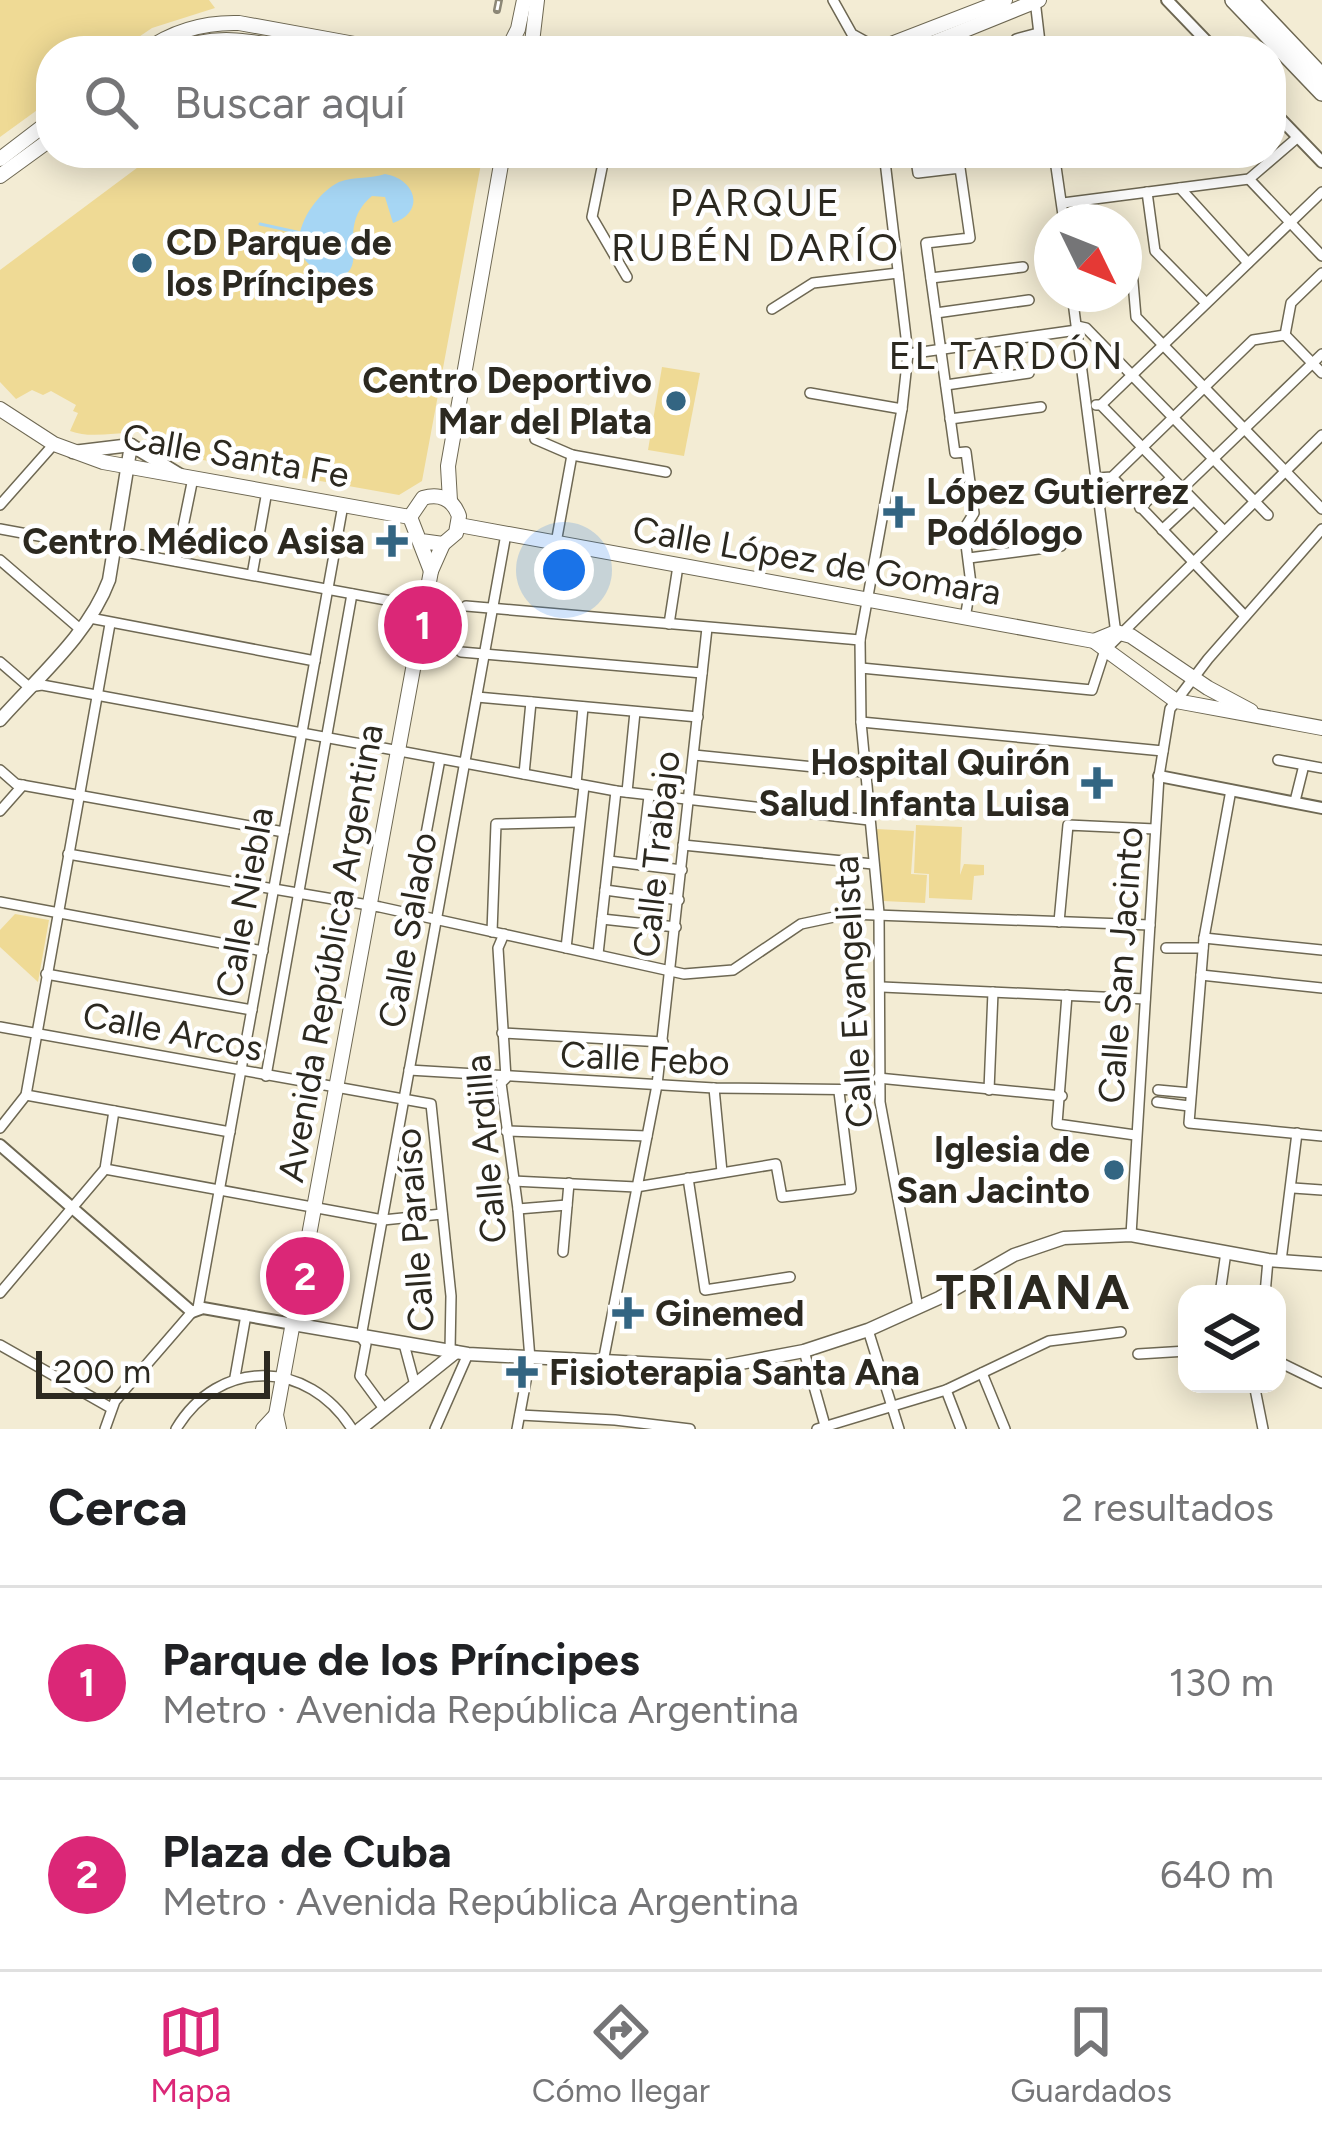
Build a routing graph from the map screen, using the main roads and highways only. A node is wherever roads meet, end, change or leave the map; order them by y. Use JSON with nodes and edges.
{"nodes":[{"id":1,"x":524,"y":0,"type":"edge"},
{"id":2,"x":536,"y":0,"type":"edge"},
{"id":3,"x":1238,"y":2,"type":"edge"},
{"id":4,"x":1027,"y":4,"type":"edge"},
{"id":5,"x":172,"y":36,"type":"edge"},
{"id":6,"x":302,"y":36,"type":"edge"},
{"id":7,"x":514,"y":36,"type":"edge"},
{"id":8,"x":532,"y":36,"type":"edge"},
{"id":9,"x":924,"y":36,"type":"edge"},
{"id":10,"x":949,"y":36,"type":"edge"},
{"id":11,"x":1269,"y":36,"type":"edge"},
{"id":12,"x":1277,"y":36,"type":"edge"},
{"id":13,"x":1286,"y":44,"type":"edge"},
{"id":14,"x":1286,"y":54,"type":"edge"},
{"id":15,"x":1322,"y":76,"type":"edge"},
{"id":16,"x":1322,"y":93,"type":"edge"},
{"id":17,"x":36,"y":132,"type":"edge"},
{"id":18,"x":36,"y":150,"type":"edge"},
{"id":19,"x":0,"y":159,"type":"edge"},
{"id":20,"x":500,"y":168,"type":"edge"},
{"id":21,"x":0,"y":176,"type":"edge"},
{"id":22,"x":0,"y":409,"type":"edge"},
{"id":23,"x":131,"y":445,"type":"junction"},
{"id":24,"x":73,"y":452,"type":"junction"},
{"id":25,"x":448,"y":466,"type":"junction"},
{"id":26,"x":127,"y":467,"type":"junction"},
{"id":27,"x":187,"y":477,"type":"junction"},
{"id":28,"x":430,"y":496,"type":"junction"},
{"id":29,"x":450,"y":501,"type":"junction"},
{"id":30,"x":410,"y":517,"type":"junction"},
{"id":31,"x":459,"y":525,"type":"junction"},
{"id":32,"x":422,"y":542,"type":"junction"},
{"id":33,"x":443,"y":544,"type":"junction"},
{"id":34,"x":430,"y":571,"type":"junction"},
{"id":35,"x":1112,"y":642,"type":"junction"},
{"id":36,"x":1272,"y":718,"type":"junction"},
{"id":37,"x":0,"y":721,"type":"edge"},
{"id":38,"x":1322,"y":728,"type":"edge"},
{"id":39,"x":1322,"y":1264,"type":"edge"},
{"id":40,"x":293,"y":1324,"type":"junction"},
{"id":41,"x":458,"y":1352,"type":"junction"},
{"id":42,"x":278,"y":1422,"type":"edge"},
{"id":43,"x":263,"y":1429,"type":"edge"},
{"id":44,"x":356,"y":1429,"type":"edge"}],
"edges":[{"from":1,"to":7,"type":"main road"},
{"from":2,"to":8,"type":"main road"},
{"from":3,"to":11,"type":"highway"},
{"from":3,"to":12,"type":"highway"},
{"from":4,"to":9,"type":"main road"},
{"from":4,"to":10,"type":"main road"},
{"from":5,"to":6,"type":"main road"},
{"from":13,"to":15,"type":"highway"},
{"from":14,"to":16,"type":"highway"},
{"from":17,"to":19,"type":"main road"},
{"from":18,"to":21,"type":"main road"},
{"from":20,"to":25,"type":"main road"},
{"from":22,"to":24,"type":"main road","name":"Calle Santa Fe"},
{"from":23,"to":24,"type":"main road"},
{"from":23,"to":26,"type":"main road"},
{"from":23,"to":27,"type":"main road"},
{"from":24,"to":26,"type":"main road","name":"Calle Santa Fe"},
{"from":25,"to":28,"type":"main road"},
{"from":25,"to":29,"type":"main road"},
{"from":26,"to":27,"type":"main road","name":"Calle Santa Fe"},
{"from":26,"to":37,"type":"main road"},
{"from":27,"to":30,"type":"main road","name":"Calle Santa Fe"},
{"from":28,"to":29,"type":"main road"},
{"from":28,"to":30,"type":"main road"},
{"from":29,"to":31,"type":"main road"},
{"from":30,"to":32,"type":"main road"},
{"from":31,"to":33,"type":"main road"},
{"from":31,"to":35,"type":"main road","name":"Calle López de Gomara"},
{"from":32,"to":33,"type":"main road"},
{"from":32,"to":34,"type":"main road","name":"Avenida República Argentina"},
{"from":33,"to":34,"type":"main road","name":"Avenida República Argentina"},
{"from":34,"to":40,"type":"main road","name":"Avenida República Argentina"},
{"from":35,"to":36,"type":"main road"},
{"from":35,"to":36,"type":"main road"},
{"from":36,"to":38,"type":"main road"},
{"from":39,"to":41,"type":"main road"},
{"from":40,"to":41,"type":"main road"},
{"from":40,"to":42,"type":"main road","name":"Avenida República Argentina"},
{"from":41,"to":44,"type":"main road"},
{"from":42,"to":43,"type":"main road"}]}
